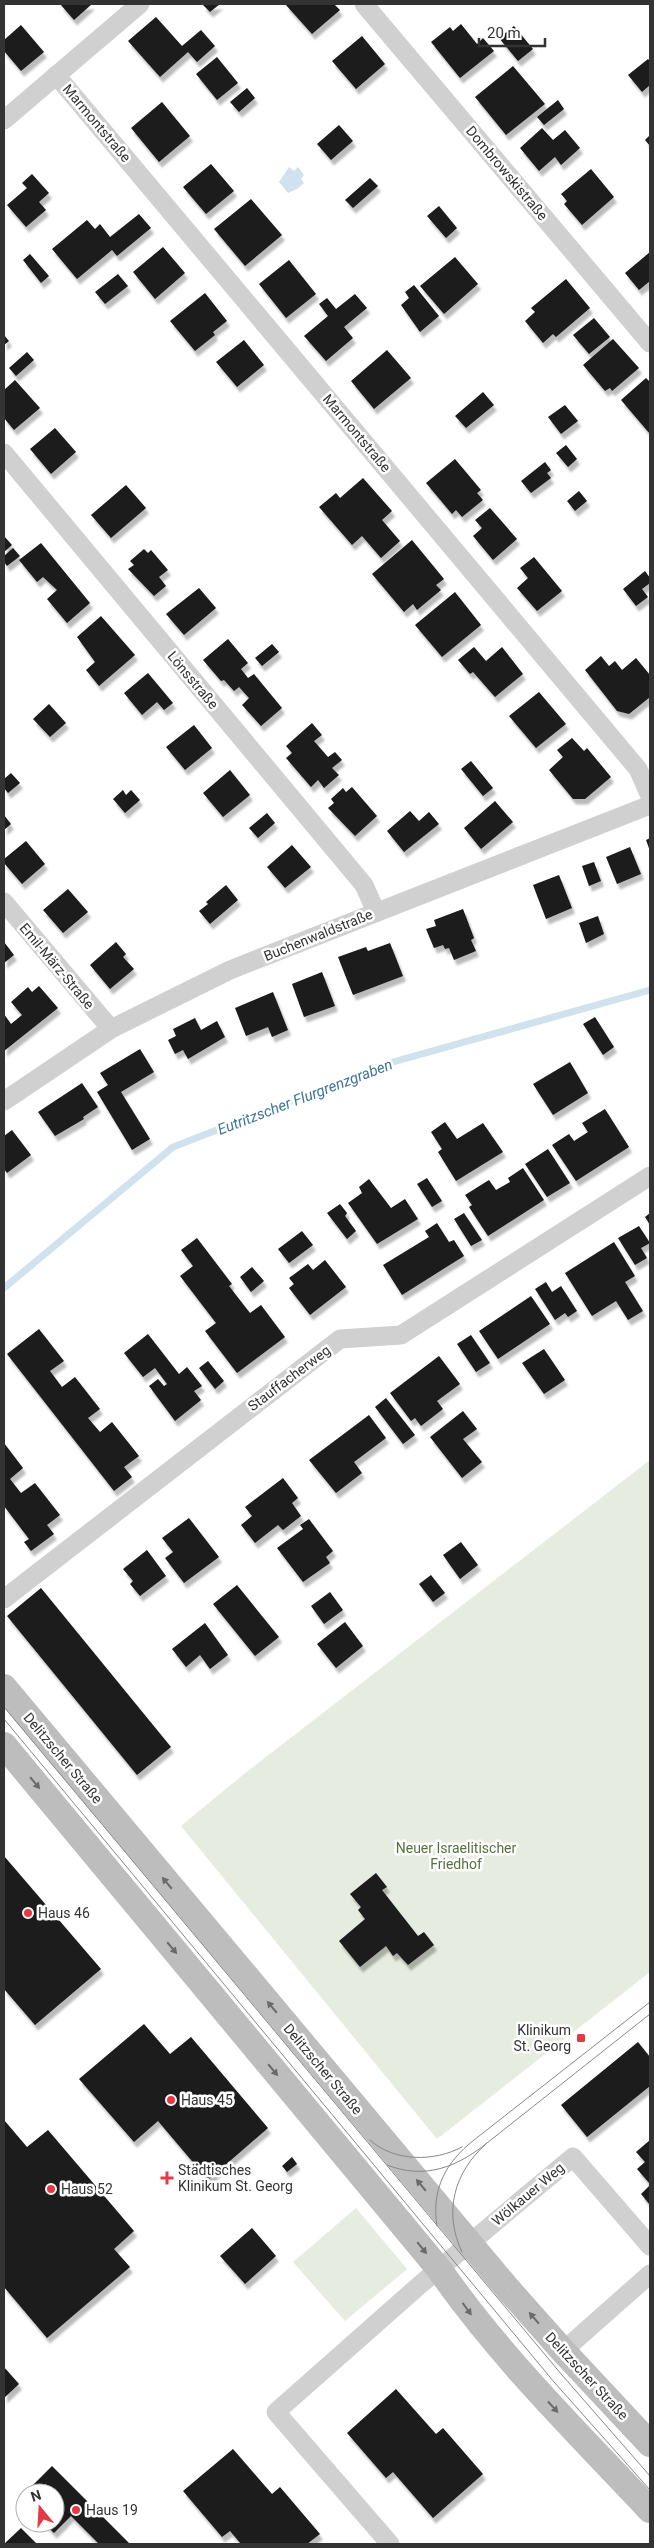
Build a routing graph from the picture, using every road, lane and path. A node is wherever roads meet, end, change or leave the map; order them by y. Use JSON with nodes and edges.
{"nodes":[{"id":1,"x":140,"y":4,"type":"edge"},
{"id":2,"x":364,"y":4,"type":"edge"},
{"id":3,"x":56,"y":75,"type":"junction"},
{"id":4,"x":4,"y":120,"type":"edge"},
{"id":5,"x":650,"y":343,"type":"edge"},
{"id":6,"x":4,"y":454,"type":"edge"},
{"id":7,"x":650,"y":796,"type":"edge"},
{"id":8,"x":650,"y":805,"type":"edge"},
{"id":9,"x":4,"y":902,"type":"edge"},
{"id":10,"x":376,"y":912,"type":"junction"},
{"id":11,"x":111,"y":1029,"type":"junction"},
{"id":12,"x":4,"y":1101,"type":"edge"},
{"id":13,"x":650,"y":1176,"type":"edge"},
{"id":14,"x":4,"y":1599,"type":"edge"},
{"id":15,"x":4,"y":1687,"type":"edge"},
{"id":16,"x":4,"y":1746,"type":"edge"},
{"id":17,"x":470,"y":2244,"type":"junction"},
{"id":18,"x":650,"y":2246,"type":"edge"},
{"id":19,"x":439,"y":2269,"type":"junction"},
{"id":20,"x":650,"y":2274,"type":"edge"},
{"id":21,"x":563,"y":2352,"type":"junction"},
{"id":22,"x":650,"y":2444,"type":"edge"},
{"id":23,"x":650,"y":2510,"type":"edge"},
{"id":24,"x":390,"y":2544,"type":"edge"}],
"edges":[{"from":1,"to":3,"type":"street"},
{"from":2,"to":5,"type":"street","name":"Dombrowskistraße"},
{"from":3,"to":4,"type":"street"},
{"from":3,"to":7,"type":"street","name":"Marmontstraße"},
{"from":6,"to":10,"type":"street","name":"Lönsstraße"},
{"from":8,"to":10,"type":"street","name":"Buchenwaldstraße"},
{"from":9,"to":11,"type":"street","name":"Emil-März-Straße"},
{"from":10,"to":11,"type":"street","name":"Buchenwaldstraße"},
{"from":11,"to":12,"type":"street","name":"Buchenwaldstraße"},
{"from":13,"to":14,"type":"street","name":"Stauffacherweg"},
{"from":17,"to":15,"type":"main road","name":"Delitzscher Straße","one_way":true},
{"from":16,"to":19,"type":"main road","one_way":true},
{"from":17,"to":18,"type":"street","name":"Wölkauer Weg"},
{"from":17,"to":19,"type":"street","name":"Wölkauer Weg"},
{"from":21,"to":17,"type":"main road","name":"Delitzscher Straße","one_way":true},
{"from":19,"to":23,"type":"main road","one_way":true},
{"from":19,"to":24,"type":"street"},
{"from":20,"to":21,"type":"street"},
{"from":21,"to":22,"type":"main road","name":"Delitzscher Straße"}]}
